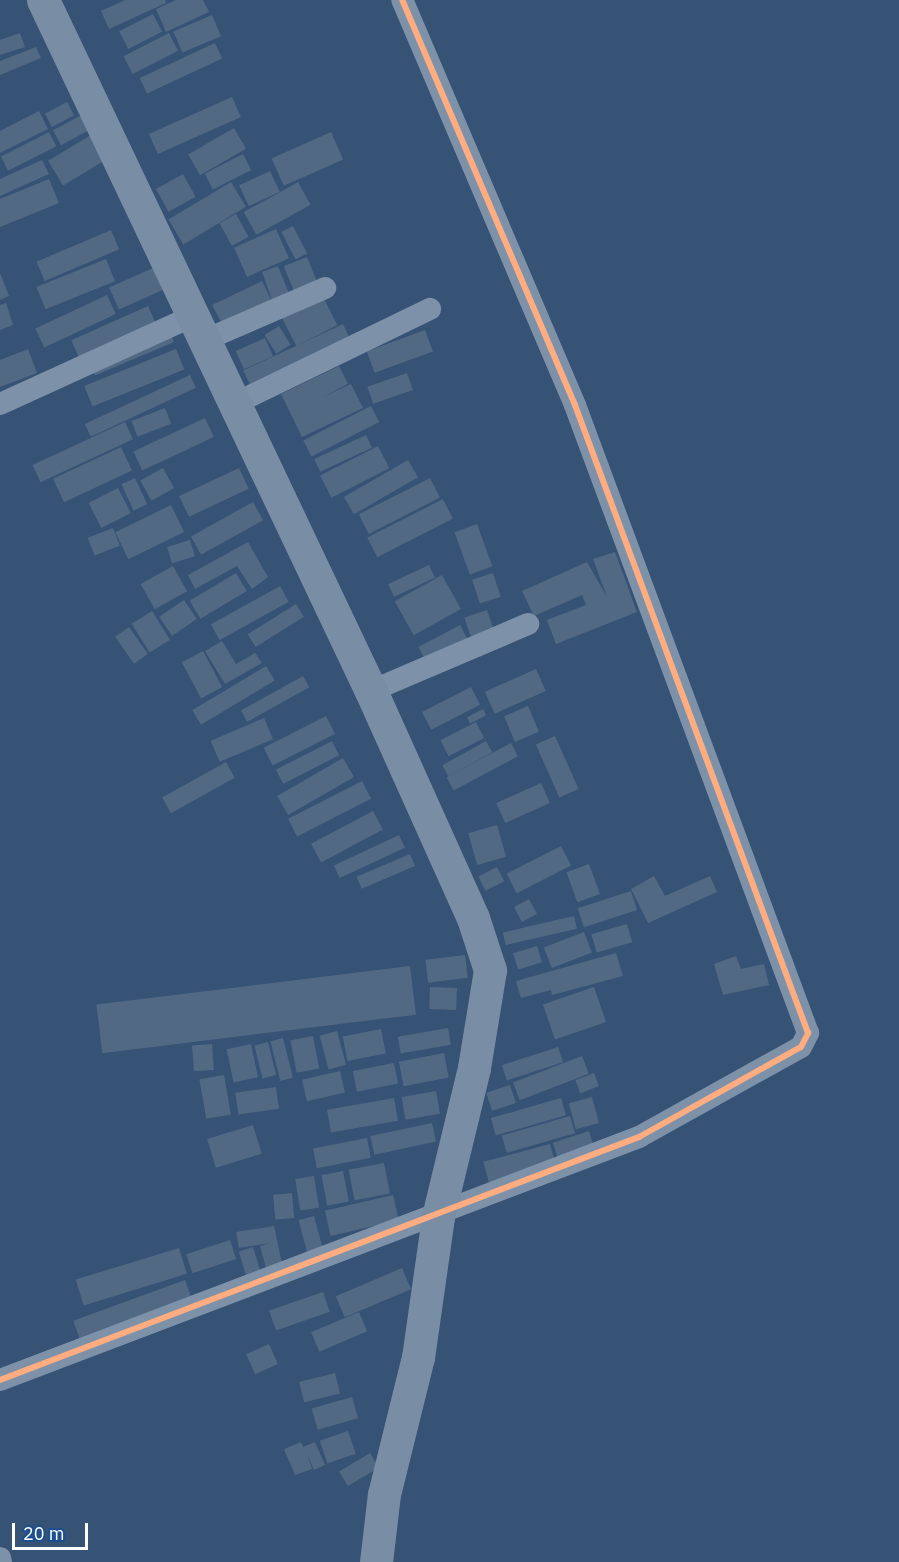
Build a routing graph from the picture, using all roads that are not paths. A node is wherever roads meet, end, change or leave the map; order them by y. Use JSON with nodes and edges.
{"nodes":[{"id":1,"x":43,"y":0,"type":"edge"},
{"id":2,"x":402,"y":0,"type":"edge"},
{"id":3,"x":324,"y":288,"type":"dead end"},
{"id":4,"x":430,"y":309,"type":"dead end"},
{"id":5,"x":199,"y":328,"type":"junction"},
{"id":6,"x":0,"y":404,"type":"edge"},
{"id":7,"x":234,"y":404,"type":"junction"},
{"id":8,"x":528,"y":624,"type":"dead end"},
{"id":9,"x":371,"y":691,"type":"junction"},
{"id":10,"x":438,"y":1217,"type":"junction"},
{"id":11,"x":0,"y":1380,"type":"edge"},
{"id":12,"x":0,"y":1558,"type":"edge"},
{"id":13,"x":1,"y":1562,"type":"edge"},
{"id":14,"x":376,"y":1562,"type":"edge"}],
"edges":[{"from":1,"to":5,"type":"street"},
{"from":2,"to":10,"type":"street"},
{"from":3,"to":5,"type":"street"},
{"from":4,"to":7,"type":"street"},
{"from":5,"to":6,"type":"street"},
{"from":5,"to":7,"type":"street"},
{"from":7,"to":9,"type":"street"},
{"from":8,"to":9,"type":"street"},
{"from":9,"to":10,"type":"street"},
{"from":10,"to":11,"type":"street"},
{"from":10,"to":14,"type":"street"},
{"from":12,"to":13,"type":"street"}]}
